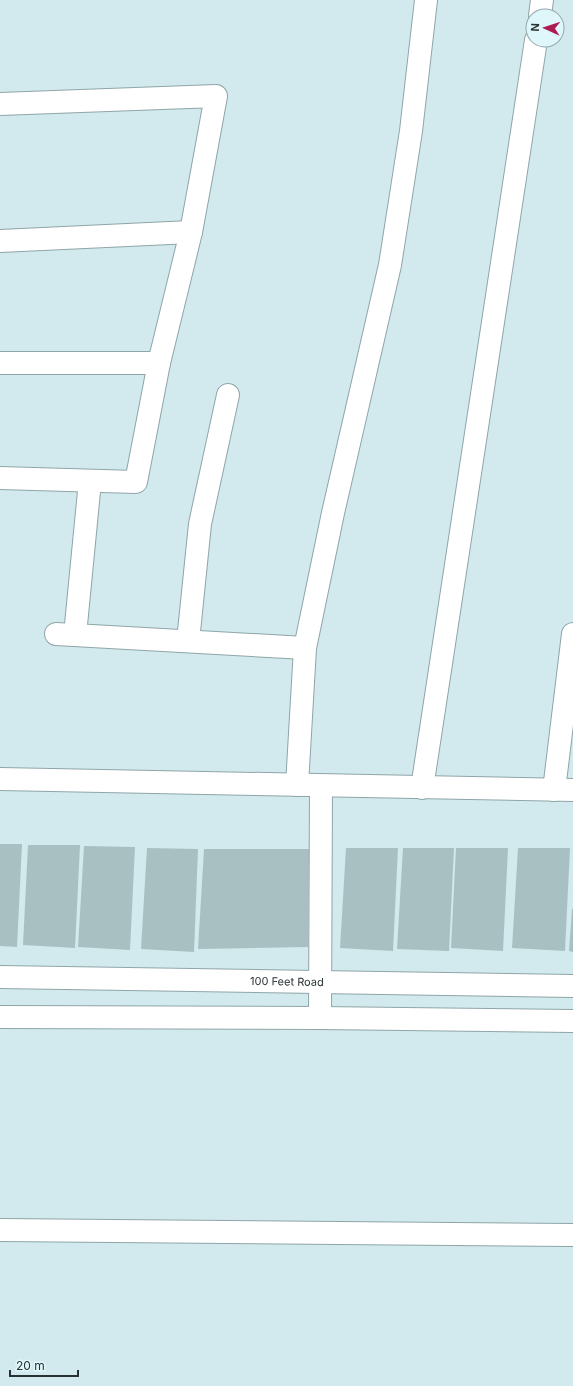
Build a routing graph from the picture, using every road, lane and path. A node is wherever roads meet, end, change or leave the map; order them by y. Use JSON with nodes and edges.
{"nodes":[{"id":1,"x":426,"y":0,"type":"edge"},
{"id":2,"x":535,"y":48,"type":"edge"},
{"id":3,"x":0,"y":104,"type":"edge"},
{"id":4,"x":191,"y":232,"type":"junction"},
{"id":5,"x":0,"y":240,"type":"edge"},
{"id":6,"x":0,"y":363,"type":"edge"},
{"id":7,"x":159,"y":364,"type":"junction"},
{"id":8,"x":228,"y":395,"type":"dead end"},
{"id":9,"x":0,"y":478,"type":"edge"},
{"id":10,"x":90,"y":481,"type":"junction"},
{"id":11,"x":573,"y":634,"type":"edge"},
{"id":12,"x":188,"y":642,"type":"junction"},
{"id":13,"x":305,"y":648,"type":"junction"},
{"id":14,"x":0,"y":779,"type":"edge"},
{"id":15,"x":297,"y":785,"type":"junction"},
{"id":16,"x":322,"y":786,"type":"junction"},
{"id":17,"x":422,"y":788,"type":"junction"},
{"id":18,"x":563,"y":790,"type":"edge"},
{"id":19,"x":0,"y":977,"type":"edge"},
{"id":20,"x":320,"y":982,"type":"junction"},
{"id":21,"x":573,"y":986,"type":"edge"},
{"id":22,"x":0,"y":1017,"type":"edge"},
{"id":23,"x":320,"y":1018,"type":"junction"},
{"id":24,"x":573,"y":1020,"type":"edge"},
{"id":25,"x":0,"y":1230,"type":"edge"},
{"id":26,"x":573,"y":1235,"type":"edge"}],
"edges":[{"from":1,"to":13,"type":"street"},
{"from":2,"to":17,"type":"street"},
{"from":3,"to":4,"type":"street"},
{"from":4,"to":5,"type":"street"},
{"from":4,"to":7,"type":"street"},
{"from":6,"to":7,"type":"street"},
{"from":7,"to":10,"type":"street"},
{"from":8,"to":12,"type":"street"},
{"from":9,"to":10,"type":"street"},
{"from":10,"to":12,"type":"street"},
{"from":11,"to":18,"type":"street"},
{"from":12,"to":13,"type":"street"},
{"from":13,"to":15,"type":"street"},
{"from":14,"to":15,"type":"street"},
{"from":15,"to":16,"type":"street"},
{"from":16,"to":17,"type":"street"},
{"from":16,"to":20,"type":"street"},
{"from":17,"to":18,"type":"street"},
{"from":19,"to":20,"type":"street","name":"100 Feet Road"},
{"from":20,"to":21,"type":"street","name":"100 Feet Road"},
{"from":20,"to":23,"type":"street"},
{"from":22,"to":23,"type":"street"},
{"from":23,"to":24,"type":"street"},
{"from":25,"to":26,"type":"street"}]}
